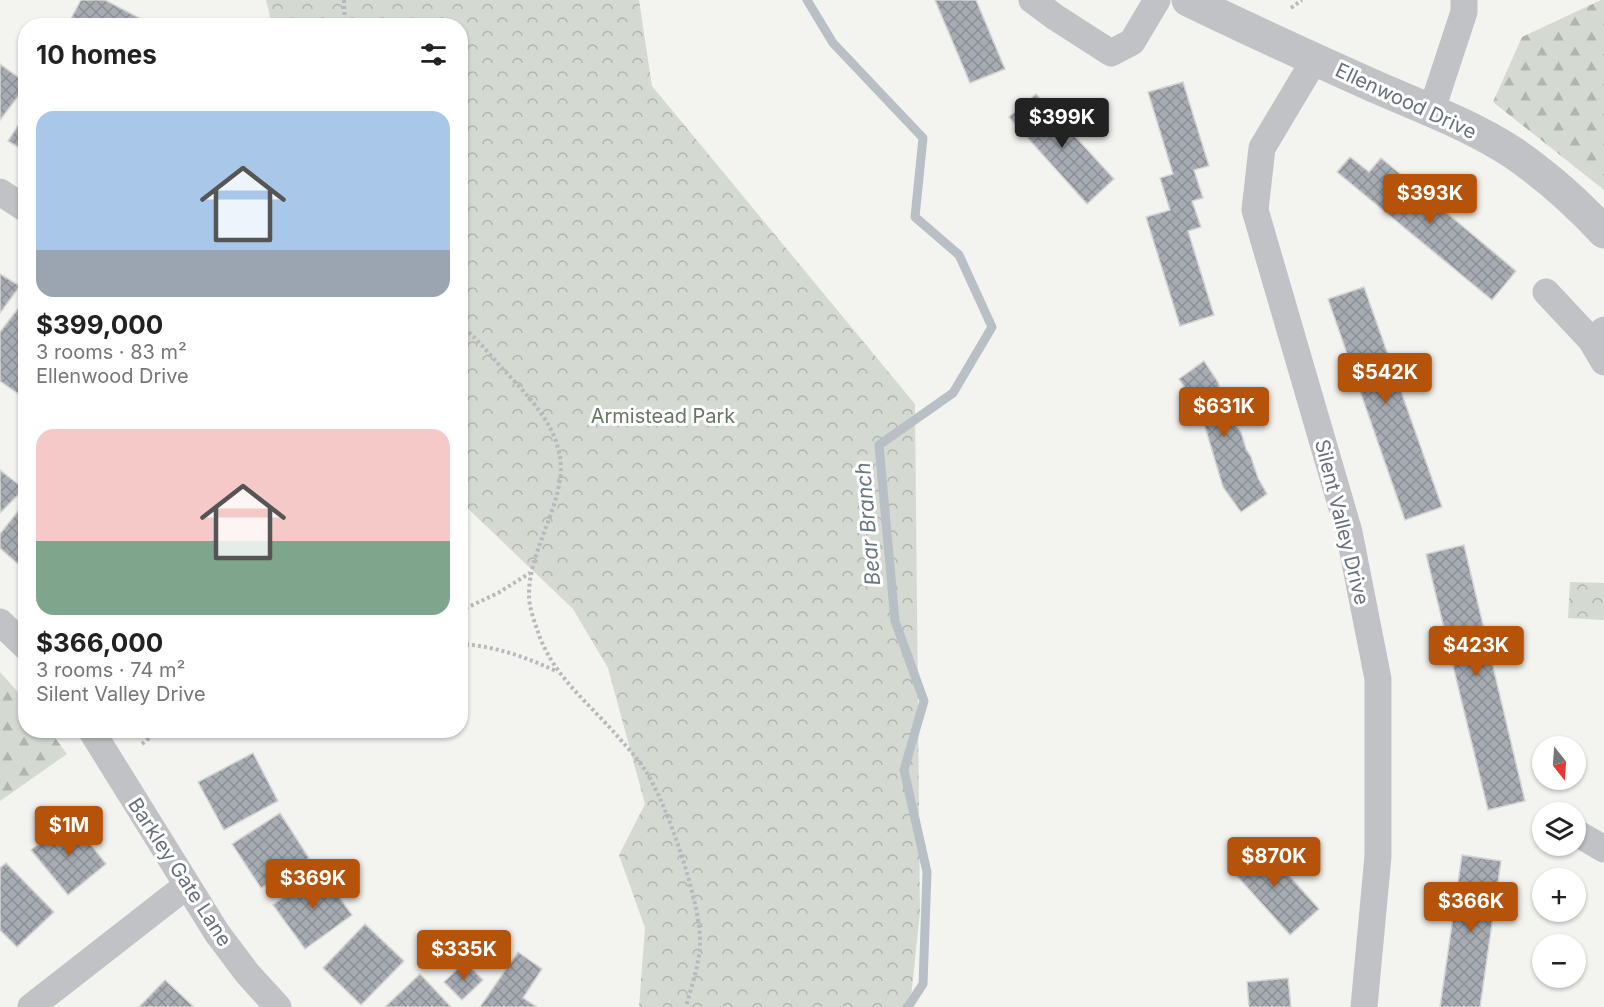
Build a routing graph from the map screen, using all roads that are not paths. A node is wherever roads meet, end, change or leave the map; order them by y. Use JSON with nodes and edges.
{"nodes":[{"id":1,"x":1032,"y":0,"type":"edge"},
{"id":2,"x":1157,"y":0,"type":"edge"},
{"id":3,"x":1188,"y":0,"type":"edge"},
{"id":4,"x":1464,"y":0,"type":"edge"},
{"id":5,"x":1315,"y":59,"type":"junction"},
{"id":6,"x":1431,"y":112,"type":"junction"},
{"id":7,"x":0,"y":192,"type":"edge"},
{"id":8,"x":18,"y":204,"type":"edge"},
{"id":9,"x":1604,"y":232,"type":"edge"},
{"id":10,"x":1546,"y":292,"type":"dead end"},
{"id":11,"x":1600,"y":344,"type":"edge"},
{"id":12,"x":0,"y":622,"type":"edge"},
{"id":13,"x":18,"y":639,"type":"edge"},
{"id":14,"x":96,"y":738,"type":"edge"},
{"id":15,"x":1586,"y":838,"type":"edge"},
{"id":16,"x":1604,"y":849,"type":"edge"},
{"id":17,"x":186,"y":886,"type":"junction"},
{"id":18,"x":32,"y":1006,"type":"edge"},
{"id":19,"x":278,"y":1007,"type":"edge"},
{"id":20,"x":1364,"y":1007,"type":"edge"}],
"edges":[{"from":1,"to":2,"type":"street"},
{"from":3,"to":5,"type":"street","name":"Ellenwood Drive"},
{"from":4,"to":6,"type":"street"},
{"from":5,"to":6,"type":"street","name":"Ellenwood Drive"},
{"from":5,"to":20,"type":"street","name":"Silent Valley Drive"},
{"from":6,"to":9,"type":"street","name":"Ellenwood Drive"},
{"from":7,"to":8,"type":"street"},
{"from":10,"to":11,"type":"street"},
{"from":12,"to":13,"type":"street"},
{"from":14,"to":17,"type":"street","name":"Barkley Gate Lane"},
{"from":15,"to":16,"type":"street"},
{"from":17,"to":18,"type":"street"},
{"from":17,"to":19,"type":"street","name":"Barkley Gate Lane"}]}
